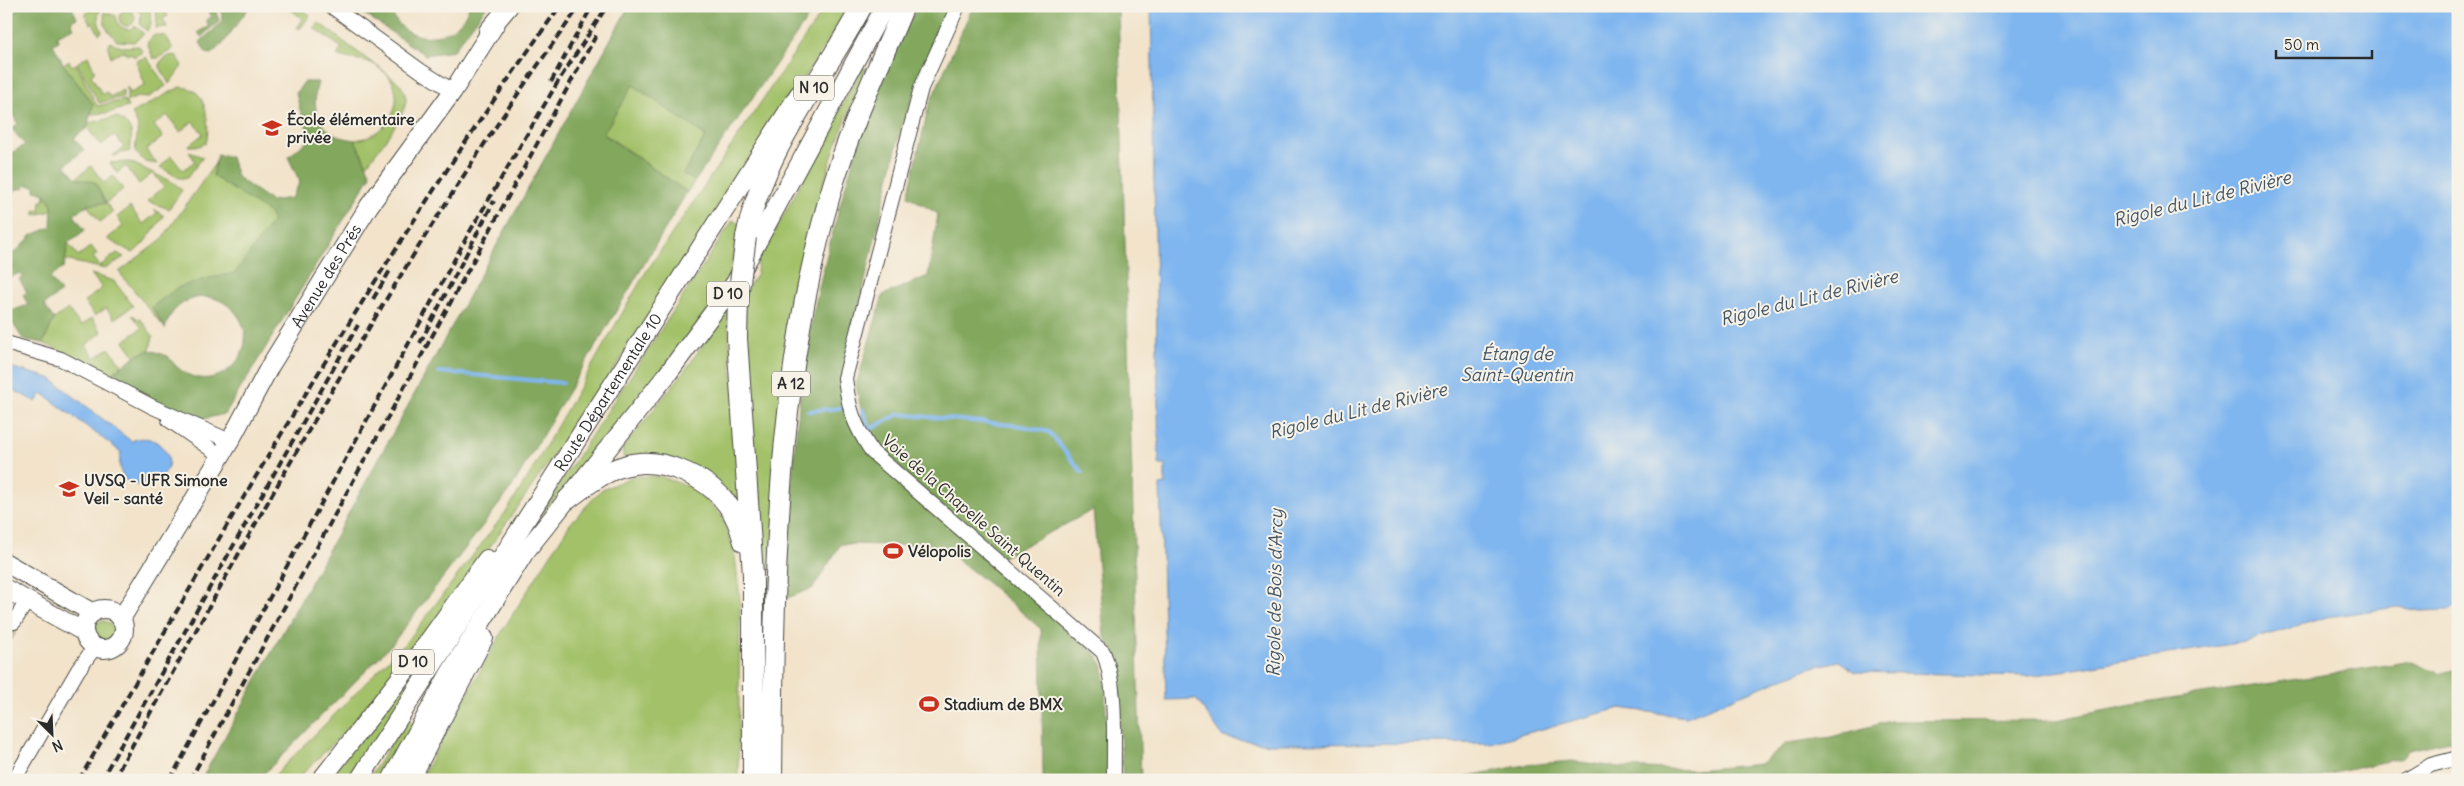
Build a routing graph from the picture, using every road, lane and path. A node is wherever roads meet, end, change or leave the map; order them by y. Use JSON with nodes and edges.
{"nodes":[{"id":1,"x":331,"y":6,"type":"edge"},
{"id":2,"x":509,"y":6,"type":"edge"},
{"id":3,"x":862,"y":6,"type":"edge"},
{"id":4,"x":885,"y":6,"type":"edge"},
{"id":5,"x":904,"y":6,"type":"edge"},
{"id":6,"x":958,"y":6,"type":"edge"},
{"id":7,"x":448,"y":88,"type":"junction"},
{"id":8,"x":6,"y":343,"type":"edge"},
{"id":9,"x":221,"y":446,"type":"junction"},
{"id":10,"x":568,"y":498,"type":"junction"},
{"id":11,"x":507,"y":548,"type":"junction"},
{"id":12,"x":526,"y":552,"type":"junction"},
{"id":13,"x":6,"y":562,"type":"edge"},
{"id":14,"x":753,"y":575,"type":"junction"},
{"id":15,"x":6,"y":589,"type":"edge"},
{"id":16,"x":27,"y":601,"type":"junction"},
{"id":17,"x":93,"y":613,"type":"junction"},
{"id":18,"x":116,"y":615,"type":"junction"},
{"id":19,"x":14,"y":622,"type":"tunnel mouth"},
{"id":20,"x":84,"y":632,"type":"junction"},
{"id":21,"x":95,"y":647,"type":"junction"},
{"id":22,"x":2458,"y":758,"type":"edge"},
{"id":23,"x":14,"y":780,"type":"edge"},
{"id":24,"x":321,"y":780,"type":"edge"},
{"id":25,"x":359,"y":780,"type":"edge"},
{"id":26,"x":391,"y":780,"type":"edge"},
{"id":27,"x":410,"y":780,"type":"edge"},
{"id":28,"x":753,"y":780,"type":"edge"},
{"id":29,"x":772,"y":780,"type":"edge"},
{"id":30,"x":1114,"y":780,"type":"edge"},
{"id":31,"x":2406,"y":780,"type":"edge"}],
"edges":[{"from":1,"to":7,"type":"street"},
{"from":2,"to":7,"type":"main road","name":"Avenue des Prés"},
{"from":3,"to":11,"type":"main road","name":"Route Départementale 10","number":"D 10"},
{"from":3,"to":14,"type":"highway","number":"N 10","bridge":true},
{"from":4,"to":10,"type":"main road","number":"D 10"},
{"from":5,"to":29,"type":"highway","number":"A 12"},
{"from":6,"to":30,"type":"street","name":"Voie de la Chapelle Saint Quentin"},
{"from":7,"to":9,"type":"main road","name":"Avenue des Prés"},
{"from":8,"to":9,"type":"street"},
{"from":9,"to":18,"type":"main road","name":"Avenue des Prés"},
{"from":10,"to":12,"type":"main road","number":"D 10"},
{"from":10,"to":14,"type":"highway"},
{"from":11,"to":24,"type":"main road","number":"D 10"},
{"from":11,"to":25,"type":"main road","name":"Route Départementale 10","number":"D 10"},
{"from":12,"to":26,"type":"main road","number":"D 10"},
{"from":12,"to":27,"type":"main road","number":"D 10"},
{"from":13,"to":17,"type":"main road"},
{"from":14,"to":28,"type":"highway"},
{"from":15,"to":16,"type":"main road"},
{"from":16,"to":19,"type":"street"},
{"from":16,"to":20,"type":"main road"},
{"from":17,"to":18,"type":"main road"},
{"from":17,"to":20,"type":"main road"},
{"from":18,"to":21,"type":"main road","name":"Avenue des Prés"},
{"from":20,"to":21,"type":"main road"},
{"from":21,"to":23,"type":"street"},
{"from":22,"to":31,"type":"street"}]}
